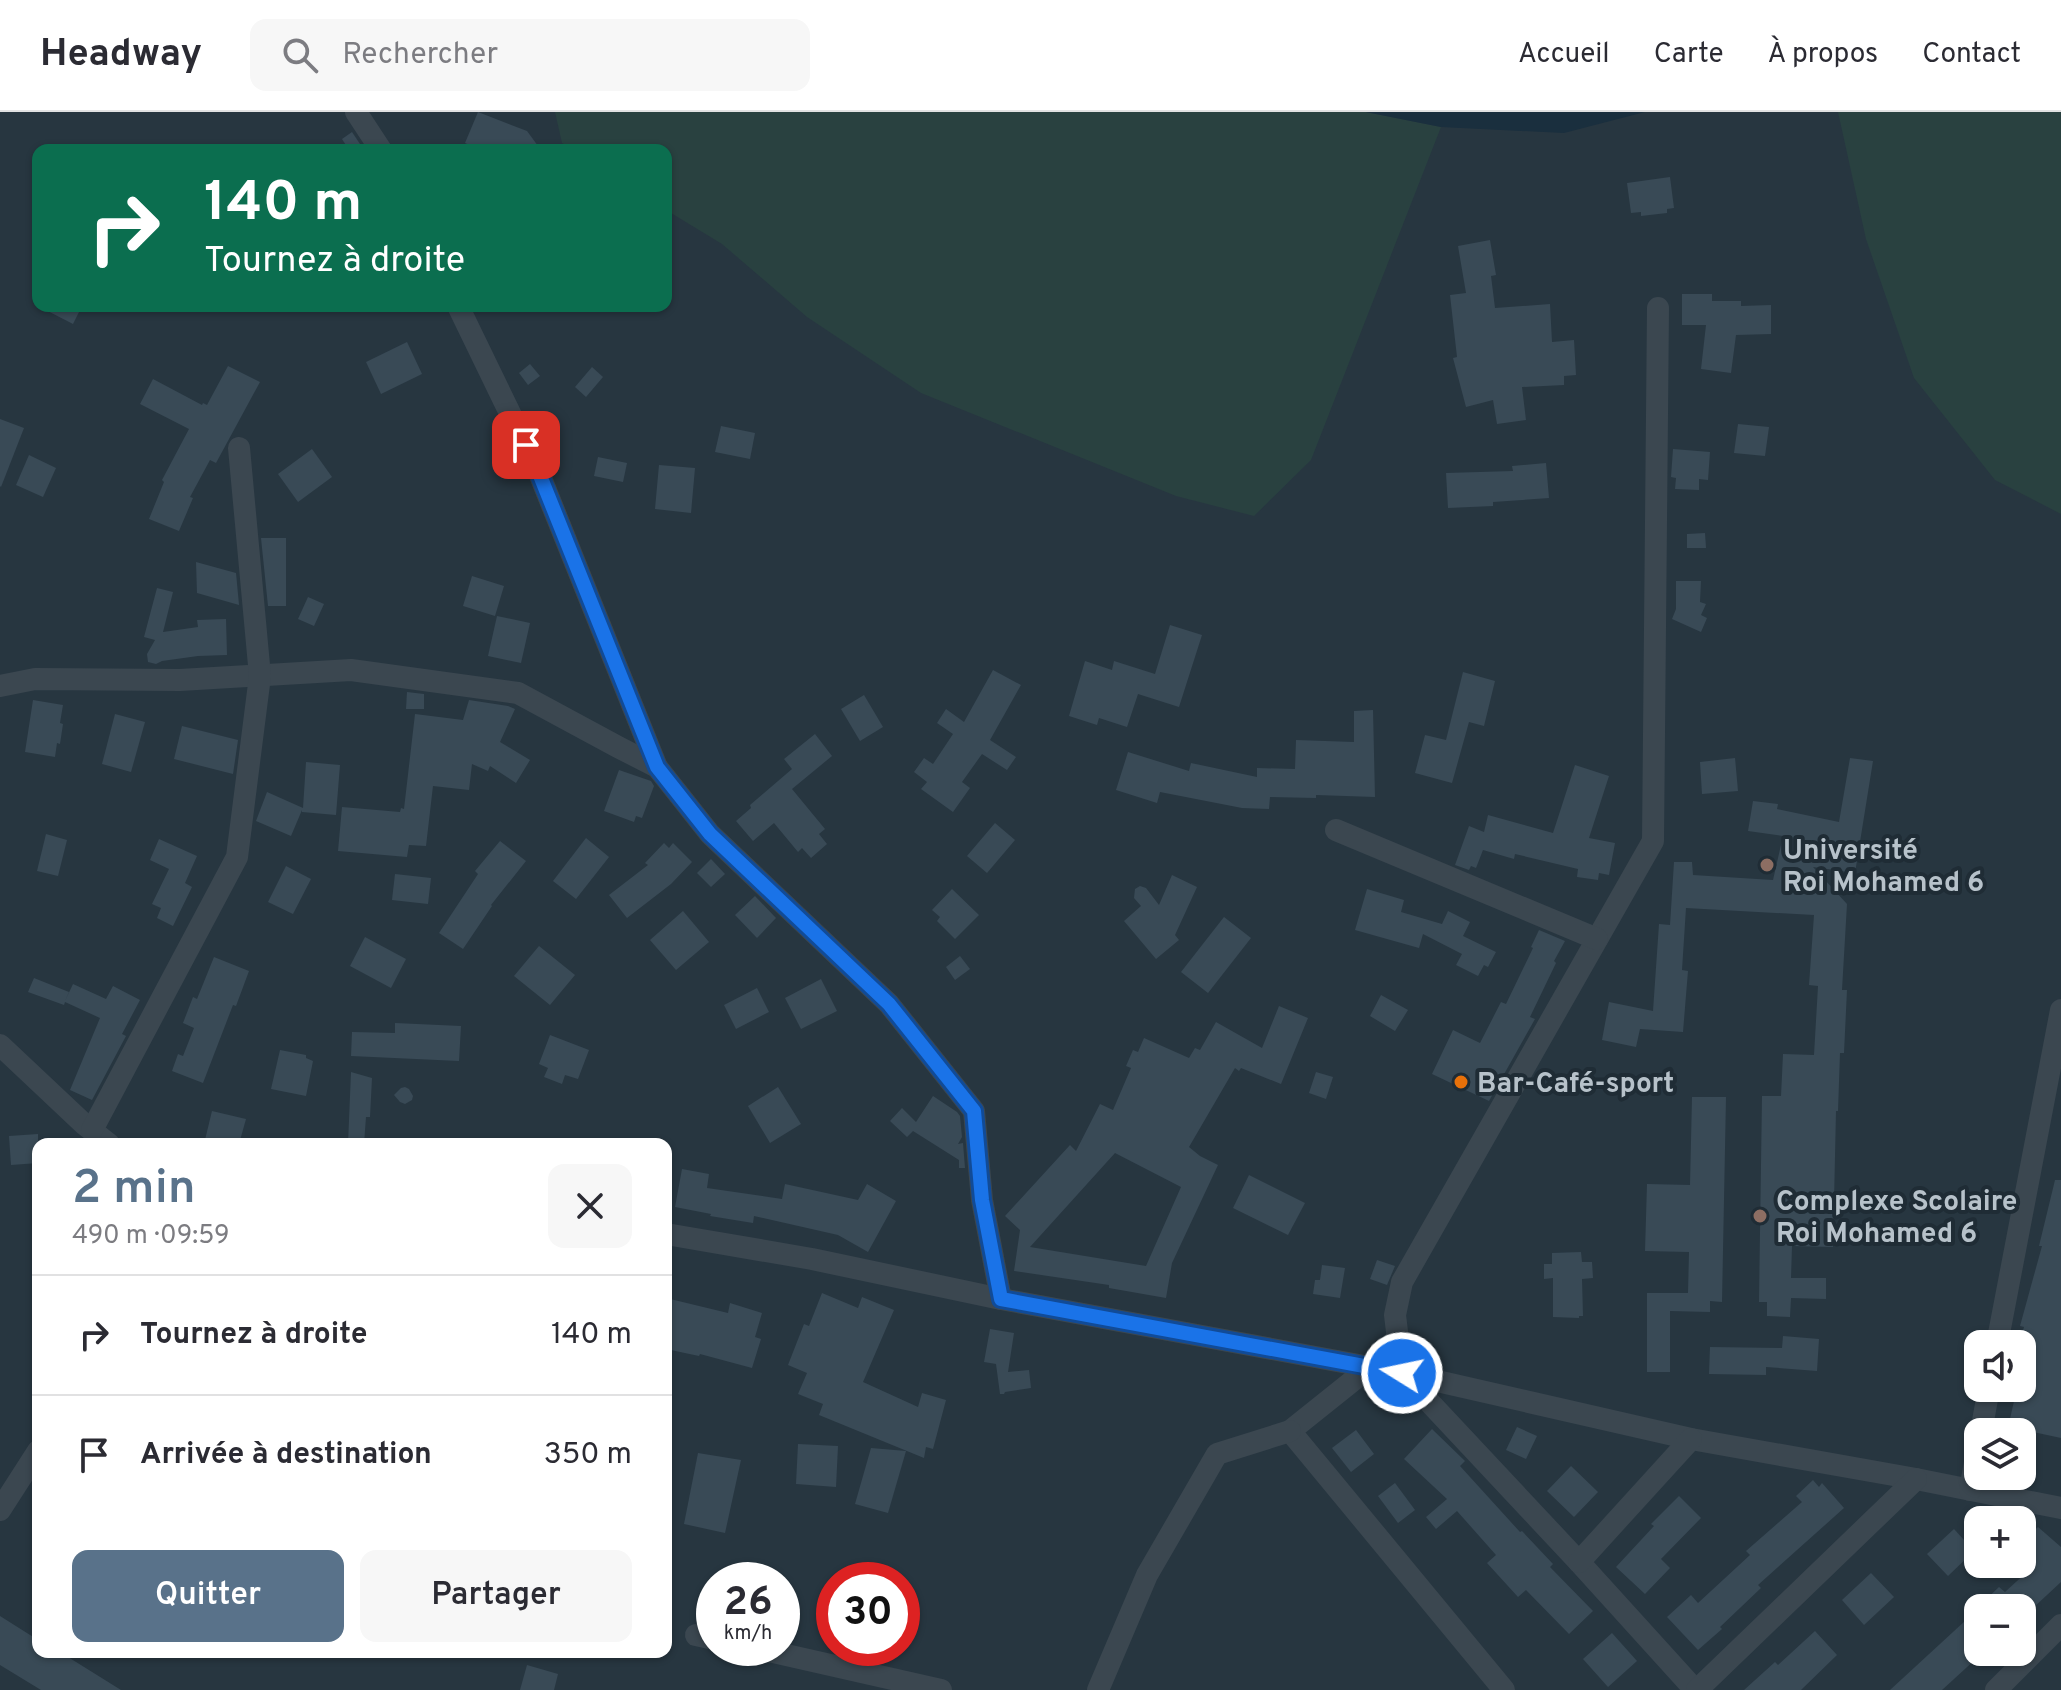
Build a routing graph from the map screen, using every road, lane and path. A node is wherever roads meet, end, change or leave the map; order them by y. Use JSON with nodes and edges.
{"nodes":[{"id":1,"x":356,"y":112,"type":"edge"},
{"id":2,"x":377,"y":144,"type":"edge"},
{"id":3,"x":1658,"y":308,"type":"dead end"},
{"id":4,"x":461,"y":312,"type":"edge"},
{"id":5,"x":239,"y":448,"type":"dead end"},
{"id":6,"x":260,"y":676,"type":"junction"},
{"id":7,"x":0,"y":686,"type":"edge"},
{"id":8,"x":657,"y":767,"type":"junction"},
{"id":9,"x":1336,"y":830,"type":"dead end"},
{"id":10,"x":1597,"y":939,"type":"junction"},
{"id":11,"x":2061,"y":1010,"type":"edge"},
{"id":12,"x":0,"y":1045,"type":"edge"},
{"id":13,"x":100,"y":1137,"type":"edge"},
{"id":14,"x":672,"y":1235,"type":"edge"},
{"id":15,"x":1001,"y":1299,"type":"junction"},
{"id":16,"x":2000,"y":1330,"type":"edge"},
{"id":17,"x":1370,"y":1367,"type":"junction"},
{"id":18,"x":1402,"y":1373,"type":"junction"},
{"id":19,"x":1290,"y":1431,"type":"junction"},
{"id":20,"x":1691,"y":1439,"type":"junction"},
{"id":21,"x":32,"y":1460,"type":"edge"},
{"id":22,"x":1916,"y":1479,"type":"junction"},
{"id":23,"x":1964,"y":1489,"type":"edge"},
{"id":24,"x":1970,"y":1490,"type":"edge"},
{"id":25,"x":2061,"y":1508,"type":"edge"},
{"id":26,"x":0,"y":1510,"type":"edge"},
{"id":27,"x":1579,"y":1562,"type":"junction"},
{"id":28,"x":2061,"y":1625,"type":"edge"},
{"id":29,"x":800,"y":1658,"type":"edge"},
{"id":30,"x":1478,"y":1659,"type":"junction"},
{"id":31,"x":941,"y":1690,"type":"edge"},
{"id":32,"x":1098,"y":1690,"type":"edge"},
{"id":33,"x":1487,"y":1690,"type":"edge"},
{"id":34,"x":1504,"y":1690,"type":"edge"},
{"id":35,"x":1696,"y":1690,"type":"edge"},
{"id":36,"x":1996,"y":1690,"type":"edge"}],
"edges":[{"from":1,"to":2,"type":"street"},
{"from":3,"to":10,"type":"street"},
{"from":4,"to":8,"type":"street"},
{"from":5,"to":6,"type":"street"},
{"from":6,"to":7,"type":"street"},
{"from":6,"to":8,"type":"street"},
{"from":6,"to":13,"type":"street"},
{"from":8,"to":15,"type":"street"},
{"from":9,"to":10,"type":"street"},
{"from":10,"to":18,"type":"street"},
{"from":11,"to":16,"type":"street"},
{"from":12,"to":13,"type":"street"},
{"from":14,"to":15,"type":"street"},
{"from":15,"to":17,"type":"street"},
{"from":17,"to":18,"type":"street"},
{"from":17,"to":19,"type":"street"},
{"from":18,"to":20,"type":"street"},
{"from":18,"to":27,"type":"street"},
{"from":19,"to":30,"type":"street"},
{"from":19,"to":32,"type":"street"},
{"from":20,"to":22,"type":"street"},
{"from":20,"to":27,"type":"street"},
{"from":21,"to":26,"type":"street"},
{"from":22,"to":23,"type":"street"},
{"from":22,"to":35,"type":"street"},
{"from":24,"to":25,"type":"street"},
{"from":27,"to":35,"type":"street"},
{"from":28,"to":36,"type":"street"},
{"from":29,"to":31,"type":"street"},
{"from":30,"to":33,"type":"street"},
{"from":30,"to":34,"type":"street"}]}
